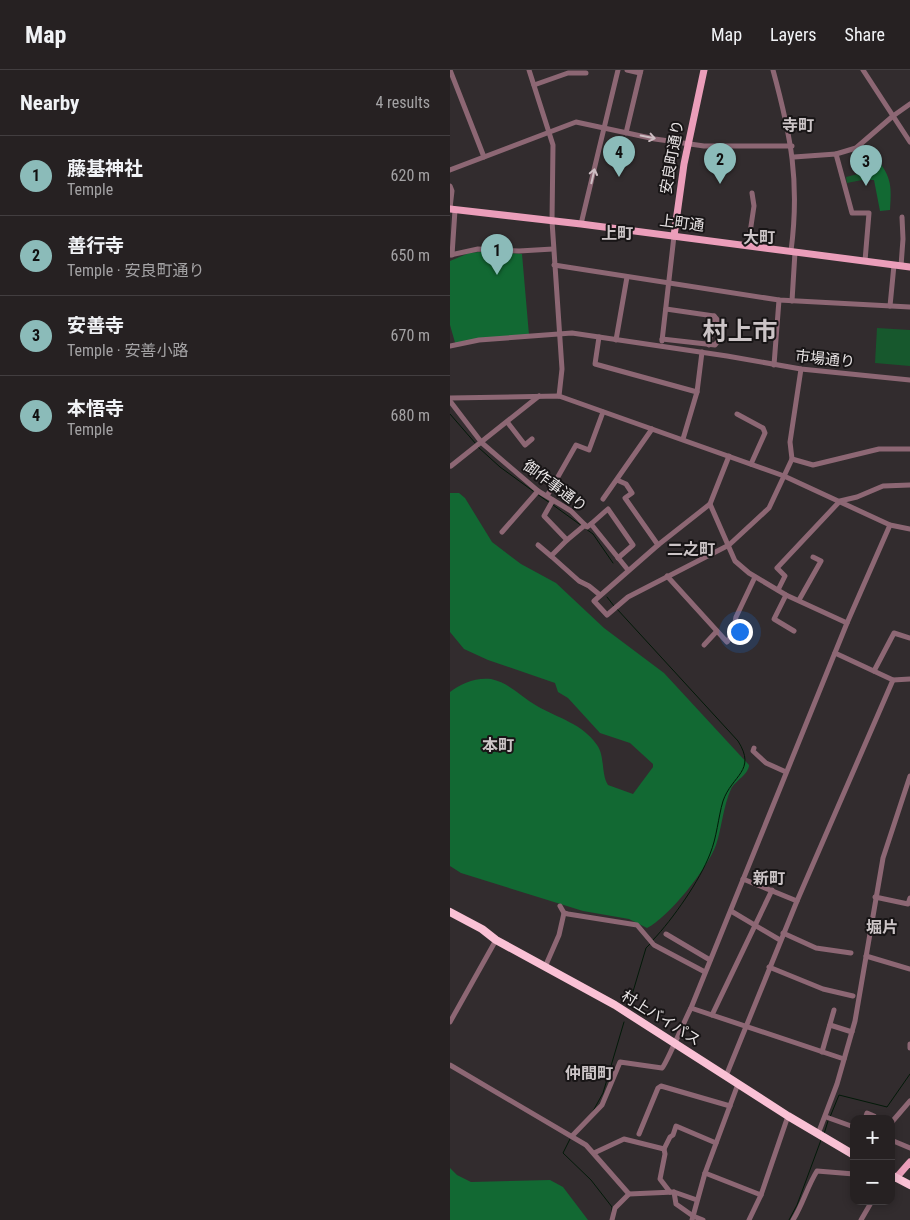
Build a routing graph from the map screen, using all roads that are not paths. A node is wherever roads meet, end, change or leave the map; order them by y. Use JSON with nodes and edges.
{"nodes":[{"id":1,"x":450,"y":70,"type":"edge"},
{"id":2,"x":529,"y":70,"type":"edge"},
{"id":3,"x":618,"y":70,"type":"edge"},
{"id":4,"x":627,"y":70,"type":"edge"},
{"id":5,"x":704,"y":70,"type":"edge"},
{"id":6,"x":773,"y":70,"type":"edge"},
{"id":7,"x":863,"y":70,"type":"edge"},
{"id":8,"x":641,"y":71,"type":"edge"},
{"id":9,"x":586,"y":73,"type":"dead end"},
{"id":10,"x":534,"y":85,"type":"junction"},
{"id":11,"x":910,"y":104,"type":"edge"},
{"id":12,"x":893,"y":116,"type":"junction"},
{"id":13,"x":604,"y":128,"type":"junction"},
{"id":14,"x":550,"y":132,"type":"junction"},
{"id":15,"x":626,"y":133,"type":"junction"},
{"id":16,"x":910,"y":142,"type":"edge"},
{"id":17,"x":688,"y":144,"type":"junction"},
{"id":18,"x":792,"y":146,"type":"junction"},
{"id":19,"x":836,"y":154,"type":"junction"},
{"id":20,"x":484,"y":157,"type":"junction"},
{"id":21,"x":794,"y":157,"type":"junction"},
{"id":22,"x":450,"y":170,"type":"edge"},
{"id":23,"x":450,"y":186,"type":"edge"},
{"id":24,"x":752,"y":193,"type":"dead end"},
{"id":25,"x":452,"y":209,"type":"edge"},
{"id":26,"x":902,"y":217,"type":"dead end"},
{"id":27,"x":552,"y":221,"type":"junction"},
{"id":28,"x":581,"y":224,"type":"junction"},
{"id":29,"x":674,"y":236,"type":"junction"},
{"id":30,"x":748,"y":246,"type":"junction"},
{"id":31,"x":553,"y":249,"type":"junction"},
{"id":32,"x":793,"y":251,"type":"junction"},
{"id":33,"x":451,"y":255,"type":"edge"},
{"id":34,"x":865,"y":260,"type":"junction"},
{"id":35,"x":554,"y":265,"type":"junction"},
{"id":36,"x":898,"y":265,"type":"junction"},
{"id":37,"x":910,"y":267,"type":"edge"},
{"id":38,"x":627,"y":276,"type":"junction"},
{"id":39,"x":669,"y":283,"type":"junction"},
{"id":40,"x":779,"y":300,"type":"junction"},
{"id":41,"x":792,"y":301,"type":"junction"},
{"id":42,"x":890,"y":306,"type":"junction"},
{"id":43,"x":910,"y":307,"type":"edge"},
{"id":44,"x":666,"y":309,"type":"junction"},
{"id":45,"x":561,"y":334,"type":"junction"},
{"id":46,"x":599,"y":337,"type":"junction"},
{"id":47,"x":662,"y":339,"type":"junction"},
{"id":48,"x":616,"y":340,"type":"junction"},
{"id":49,"x":450,"y":346,"type":"edge"},
{"id":50,"x":661,"y":346,"type":"junction"},
{"id":51,"x":702,"y":352,"type":"junction"},
{"id":52,"x":774,"y":364,"type":"junction"},
{"id":53,"x":801,"y":369,"type":"junction"},
{"id":54,"x":910,"y":380,"type":"edge"},
{"id":55,"x":697,"y":392,"type":"junction"},
{"id":56,"x":539,"y":396,"type":"junction"},
{"id":57,"x":559,"y":396,"type":"junction"},
{"id":58,"x":450,"y":400,"type":"edge"},
{"id":59,"x":603,"y":412,"type":"junction"},
{"id":60,"x":737,"y":414,"type":"dead end"},
{"id":61,"x":508,"y":423,"type":"junction"},
{"id":62,"x":652,"y":429,"type":"junction"},
{"id":63,"x":532,"y":439,"type":"dead end"},
{"id":64,"x":683,"y":439,"type":"junction"},
{"id":65,"x":482,"y":443,"type":"junction"},
{"id":66,"x":910,"y":449,"type":"edge"},
{"id":67,"x":728,"y":456,"type":"junction"},
{"id":68,"x":792,"y":459,"type":"junction"},
{"id":69,"x":751,"y":464,"type":"junction"},
{"id":70,"x":451,"y":466,"type":"edge"},
{"id":71,"x":784,"y":476,"type":"junction"},
{"id":72,"x":617,"y":480,"type":"junction"},
{"id":73,"x":910,"y":484,"type":"edge"},
{"id":74,"x":538,"y":491,"type":"junction"},
{"id":75,"x":547,"y":496,"type":"junction"},
{"id":76,"x":603,"y":499,"type":"dead end"},
{"id":77,"x":553,"y":500,"type":"junction"},
{"id":78,"x":840,"y":501,"type":"junction"},
{"id":79,"x":710,"y":504,"type":"junction"},
{"id":80,"x":588,"y":525,"type":"junction"},
{"id":81,"x":890,"y":525,"type":"junction"},
{"id":82,"x":910,"y":528,"type":"edge"},
{"id":83,"x":502,"y":532,"type":"dead end"},
{"id":84,"x":567,"y":540,"type":"junction"},
{"id":85,"x":538,"y":545,"type":"dead end"},
{"id":86,"x":658,"y":545,"type":"junction"},
{"id":87,"x":729,"y":545,"type":"junction"},
{"id":88,"x":551,"y":556,"type":"junction"},
{"id":89,"x":813,"y":557,"type":"dead end"},
{"id":90,"x":618,"y":558,"type":"junction"},
{"id":91,"x":628,"y":570,"type":"junction"},
{"id":92,"x":667,"y":576,"type":"junction"},
{"id":93,"x":755,"y":577,"type":"junction"},
{"id":94,"x":778,"y":590,"type":"junction"},
{"id":95,"x":600,"y":595,"type":"junction"},
{"id":96,"x":786,"y":595,"type":"junction"},
{"id":97,"x":799,"y":600,"type":"junction"},
{"id":98,"x":847,"y":623,"type":"junction"},
{"id":99,"x":794,"y":631,"type":"dead end"},
{"id":100,"x":717,"y":632,"type":"junction"},
{"id":101,"x":910,"y":638,"type":"edge"},
{"id":102,"x":704,"y":645,"type":"dead end"},
{"id":103,"x":835,"y":653,"type":"junction"},
{"id":104,"x":874,"y":671,"type":"junction"},
{"id":105,"x":910,"y":679,"type":"edge"},
{"id":106,"x":893,"y":680,"type":"junction"},
{"id":107,"x":754,"y":748,"type":"dead end"},
{"id":108,"x":786,"y":772,"type":"junction"},
{"id":109,"x":910,"y":776,"type":"edge"},
{"id":110,"x":743,"y":879,"type":"junction"},
{"id":111,"x":772,"y":890,"type":"junction"},
{"id":112,"x":875,"y":897,"type":"junction"},
{"id":113,"x":910,"y":898,"type":"edge"},
{"id":114,"x":797,"y":901,"type":"junction"},
{"id":115,"x":560,"y":906,"type":"dead end"},
{"id":116,"x":730,"y":911,"type":"junction"},
{"id":117,"x":450,"y":912,"type":"edge"},
{"id":118,"x":564,"y":913,"type":"junction"},
{"id":119,"x":755,"y":927,"type":"junction"},
{"id":120,"x":783,"y":933,"type":"junction"},
{"id":121,"x":666,"y":934,"type":"dead end"},
{"id":122,"x":496,"y":940,"type":"junction"},
{"id":123,"x":780,"y":940,"type":"junction"},
{"id":124,"x":851,"y":953,"type":"dead end"},
{"id":125,"x":866,"y":956,"type":"junction"},
{"id":126,"x":710,"y":960,"type":"junction"},
{"id":127,"x":545,"y":967,"type":"junction"},
{"id":128,"x":769,"y":967,"type":"junction"},
{"id":129,"x":910,"y":968,"type":"edge"},
{"id":130,"x":705,"y":972,"type":"junction"},
{"id":131,"x":853,"y":996,"type":"dead end"},
{"id":132,"x":691,"y":1008,"type":"junction"},
{"id":133,"x":834,"y":1010,"type":"dead end"},
{"id":134,"x":712,"y":1015,"type":"junction"},
{"id":135,"x":450,"y":1022,"type":"edge"},
{"id":136,"x":830,"y":1025,"type":"junction"},
{"id":137,"x":747,"y":1027,"type":"junction"},
{"id":138,"x":852,"y":1032,"type":"junction"},
{"id":139,"x":674,"y":1041,"type":"junction"},
{"id":140,"x":822,"y":1052,"type":"junction"},
{"id":141,"x":844,"y":1060,"type":"junction"},
{"id":142,"x":450,"y":1065,"type":"edge"},
{"id":143,"x":726,"y":1076,"type":"junction"},
{"id":144,"x":738,"y":1084,"type":"junction"},
{"id":145,"x":910,"y":1101,"type":"edge"},
{"id":146,"x":730,"y":1106,"type":"junction"},
{"id":147,"x":788,"y":1116,"type":"junction"},
{"id":148,"x":826,"y":1117,"type":"junction"},
{"id":149,"x":895,"y":1118,"type":"edge"},
{"id":150,"x":850,"y":1126,"type":"edge"},
{"id":151,"x":639,"y":1134,"type":"dead end"},
{"id":152,"x":573,"y":1135,"type":"junction"},
{"id":153,"x":818,"y":1135,"type":"junction"},
{"id":154,"x":895,"y":1142,"type":"edge"},
{"id":155,"x":716,"y":1143,"type":"junction"},
{"id":156,"x":910,"y":1148,"type":"edge"},
{"id":157,"x":664,"y":1149,"type":"junction"},
{"id":158,"x":594,"y":1153,"type":"junction"},
{"id":159,"x":850,"y":1153,"type":"edge"},
{"id":160,"x":910,"y":1162,"type":"edge"},
{"id":161,"x":907,"y":1169,"type":"edge"},
{"id":162,"x":705,"y":1173,"type":"junction"},
{"id":163,"x":850,"y":1174,"type":"edge"},
{"id":164,"x":895,"y":1175,"type":"edge"},
{"id":165,"x":895,"y":1177,"type":"edge"},
{"id":166,"x":910,"y":1186,"type":"edge"},
{"id":167,"x":672,"y":1192,"type":"junction"},
{"id":168,"x":629,"y":1194,"type":"junction"},
{"id":169,"x":761,"y":1195,"type":"junction"},
{"id":170,"x":697,"y":1200,"type":"junction"},
{"id":171,"x":870,"y":1205,"type":"edge"},
{"id":172,"x":692,"y":1218,"type":"edge"},
{"id":173,"x":612,"y":1220,"type":"edge"},
{"id":174,"x":703,"y":1220,"type":"edge"},
{"id":175,"x":749,"y":1220,"type":"edge"},
{"id":176,"x":794,"y":1220,"type":"edge"},
{"id":177,"x":861,"y":1220,"type":"edge"}],
"edges":[{"from":1,"to":20,"type":"street"},
{"from":2,"to":10,"type":"street"},
{"from":3,"to":13,"type":"street"},
{"from":4,"to":8,"type":"street"},
{"from":5,"to":17,"type":"main road","name":"安良町通り"},
{"from":6,"to":18,"type":"street"},
{"from":7,"to":12,"type":"street"},
{"from":8,"to":15,"type":"street"},
{"from":9,"to":10,"type":"street"},
{"from":10,"to":14,"type":"street"},
{"from":11,"to":12,"type":"street"},
{"from":12,"to":16,"type":"street"},
{"from":12,"to":19,"type":"street"},
{"from":13,"to":14,"type":"street"},
{"from":13,"to":15,"type":"street"},
{"from":28,"to":13,"type":"street","one_way":true},
{"from":14,"to":20,"type":"street"},
{"from":14,"to":27,"type":"street"},
{"from":15,"to":17,"type":"street","one_way":true},
{"from":17,"to":18,"type":"street"},
{"from":17,"to":29,"type":"main road","name":"安良町通り"},
{"from":18,"to":21,"type":"street"},
{"from":19,"to":21,"type":"street"},
{"from":19,"to":34,"type":"street"},
{"from":20,"to":22,"type":"street"},
{"from":21,"to":32,"type":"street"},
{"from":23,"to":25,"type":"street"},
{"from":24,"to":30,"type":"street"},
{"from":25,"to":27,"type":"main road","name":"上町通"},
{"from":25,"to":33,"type":"street"},
{"from":26,"to":36,"type":"street"},
{"from":27,"to":28,"type":"main road","name":"上町通"},
{"from":27,"to":31,"type":"street"},
{"from":28,"to":29,"type":"main road","name":"上町通"},
{"from":29,"to":30,"type":"main road","name":"上町通"},
{"from":29,"to":39,"type":"street"},
{"from":30,"to":32,"type":"main road","name":"上町通"},
{"from":31,"to":33,"type":"street"},
{"from":31,"to":35,"type":"street"},
{"from":32,"to":34,"type":"main road","name":"上町通"},
{"from":32,"to":41,"type":"street"},
{"from":34,"to":36,"type":"main road","name":"上町通"},
{"from":35,"to":38,"type":"street"},
{"from":35,"to":45,"type":"street"},
{"from":36,"to":37,"type":"main road","name":"上町通"},
{"from":36,"to":42,"type":"street"},
{"from":38,"to":39,"type":"street"},
{"from":38,"to":48,"type":"street"},
{"from":39,"to":40,"type":"street"},
{"from":39,"to":44,"type":"street"},
{"from":40,"to":41,"type":"street"},
{"from":40,"to":52,"type":"street"},
{"from":41,"to":42,"type":"street"},
{"from":42,"to":43,"type":"street"},
{"from":44,"to":47,"type":"street"},
{"from":44,"to":47,"type":"street"},
{"from":45,"to":46,"type":"street","name":"市場通り"},
{"from":45,"to":49,"type":"street","name":"市場通り"},
{"from":45,"to":57,"type":"street"},
{"from":46,"to":48,"type":"street","name":"市場通り"},
{"from":46,"to":55,"type":"street"},
{"from":47,"to":50,"type":"street"},
{"from":48,"to":50,"type":"street","name":"市場通り"},
{"from":50,"to":51,"type":"street","name":"市場通り"},
{"from":51,"to":52,"type":"street","name":"市場通り"},
{"from":51,"to":55,"type":"street"},
{"from":52,"to":53,"type":"street","name":"市場通り"},
{"from":53,"to":54,"type":"street","name":"市場通り"},
{"from":53,"to":68,"type":"street"},
{"from":55,"to":64,"type":"street"},
{"from":56,"to":57,"type":"street"},
{"from":56,"to":58,"type":"street"},
{"from":56,"to":61,"type":"street"},
{"from":57,"to":59,"type":"street"},
{"from":58,"to":65,"type":"street","name":"御作事通り"},
{"from":59,"to":62,"type":"street"},
{"from":59,"to":75,"type":"street"},
{"from":60,"to":69,"type":"street"},
{"from":61,"to":63,"type":"street"},
{"from":61,"to":65,"type":"street"},
{"from":62,"to":64,"type":"street"},
{"from":62,"to":72,"type":"street"},
{"from":64,"to":67,"type":"street"},
{"from":65,"to":70,"type":"street"},
{"from":65,"to":74,"type":"street","name":"御作事通り"},
{"from":66,"to":68,"type":"street"},
{"from":67,"to":69,"type":"street"},
{"from":67,"to":79,"type":"street"},
{"from":68,"to":71,"type":"street"},
{"from":69,"to":71,"type":"street"},
{"from":71,"to":78,"type":"street"},
{"from":71,"to":87,"type":"street"},
{"from":72,"to":76,"type":"street"},
{"from":72,"to":86,"type":"street"},
{"from":73,"to":78,"type":"street"},
{"from":74,"to":75,"type":"street","name":"御作事通り"},
{"from":74,"to":83,"type":"street"},
{"from":75,"to":77,"type":"street","name":"御作事通り"},
{"from":77,"to":80,"type":"street","name":"御作事通り"},
{"from":77,"to":84,"type":"street"},
{"from":78,"to":81,"type":"street"},
{"from":78,"to":94,"type":"street"},
{"from":79,"to":86,"type":"street"},
{"from":79,"to":87,"type":"street"},
{"from":80,"to":84,"type":"street"},
{"from":80,"to":90,"type":"street","name":"御作事通り"},
{"from":80,"to":90,"type":"street"},
{"from":81,"to":82,"type":"street"},
{"from":81,"to":98,"type":"street"},
{"from":84,"to":88,"type":"street"},
{"from":85,"to":88,"type":"street"},
{"from":86,"to":91,"type":"street"},
{"from":87,"to":92,"type":"street"},
{"from":87,"to":93,"type":"street"},
{"from":88,"to":95,"type":"street"},
{"from":89,"to":97,"type":"street"},
{"from":90,"to":91,"type":"street","name":"御作事通り"},
{"from":91,"to":95,"type":"street"},
{"from":92,"to":95,"type":"street"},
{"from":92,"to":100,"type":"street"},
{"from":93,"to":94,"type":"street"},
{"from":93,"to":100,"type":"street"},
{"from":94,"to":96,"type":"street"},
{"from":96,"to":97,"type":"street"},
{"from":96,"to":99,"type":"street"},
{"from":97,"to":98,"type":"street"},
{"from":98,"to":103,"type":"street"},
{"from":100,"to":102,"type":"street"},
{"from":101,"to":104,"type":"street"},
{"from":103,"to":104,"type":"street"},
{"from":103,"to":108,"type":"street"},
{"from":104,"to":106,"type":"street"},
{"from":105,"to":106,"type":"street"},
{"from":106,"to":114,"type":"street"},
{"from":107,"to":108,"type":"street"},
{"from":108,"to":110,"type":"street"},
{"from":109,"to":112,"type":"street"},
{"from":110,"to":111,"type":"street"},
{"from":110,"to":116,"type":"street"},
{"from":111,"to":114,"type":"street"},
{"from":111,"to":119,"type":"street"},
{"from":112,"to":113,"type":"street"},
{"from":112,"to":125,"type":"street"},
{"from":114,"to":120,"type":"street"},
{"from":115,"to":118,"type":"street"},
{"from":116,"to":119,"type":"street"},
{"from":116,"to":126,"type":"street"},
{"from":117,"to":122,"type":"highway","name":"村上バイパス"},
{"from":118,"to":127,"type":"street"},
{"from":118,"to":130,"type":"street"},
{"from":119,"to":123,"type":"street"},
{"from":119,"to":134,"type":"street"},
{"from":120,"to":123,"type":"street"},
{"from":120,"to":124,"type":"street"},
{"from":121,"to":126,"type":"street"},
{"from":122,"to":127,"type":"highway","name":"村上バイパス"},
{"from":122,"to":135,"type":"street"},
{"from":123,"to":128,"type":"street"},
{"from":125,"to":129,"type":"street"},
{"from":125,"to":138,"type":"street"},
{"from":126,"to":130,"type":"street"},
{"from":127,"to":139,"type":"highway","name":"村上バイパス"},
{"from":128,"to":131,"type":"street"},
{"from":128,"to":137,"type":"street"},
{"from":130,"to":132,"type":"street"},
{"from":132,"to":134,"type":"street"},
{"from":132,"to":139,"type":"street"},
{"from":133,"to":136,"type":"street"},
{"from":134,"to":137,"type":"street"},
{"from":136,"to":138,"type":"street"},
{"from":136,"to":140,"type":"street"},
{"from":137,"to":140,"type":"street"},
{"from":137,"to":143,"type":"street"},
{"from":138,"to":141,"type":"street"},
{"from":139,"to":143,"type":"highway","name":"村上バイパス"},
{"from":139,"to":152,"type":"street"},
{"from":140,"to":141,"type":"street"},
{"from":141,"to":148,"type":"street"},
{"from":142,"to":152,"type":"street"},
{"from":143,"to":144,"type":"highway","name":"村上バイパス"},
{"from":144,"to":146,"type":"street"},
{"from":144,"to":147,"type":"highway","name":"村上バイパス"},
{"from":145,"to":149,"type":"street"},
{"from":146,"to":151,"type":"street"},
{"from":146,"to":155,"type":"street"},
{"from":147,"to":153,"type":"highway","name":"村上バイパス"},
{"from":147,"to":169,"type":"street"},
{"from":148,"to":150,"type":"street"},
{"from":148,"to":153,"type":"street"},
{"from":152,"to":158,"type":"street"},
{"from":153,"to":159,"type":"highway","name":"村上バイパス"},
{"from":154,"to":156,"type":"street"},
{"from":155,"to":157,"type":"street"},
{"from":155,"to":162,"type":"street"},
{"from":157,"to":158,"type":"street"},
{"from":157,"to":167,"type":"street"},
{"from":158,"to":168,"type":"street"},
{"from":160,"to":161,"type":"main road"},
{"from":161,"to":164,"type":"main road"},
{"from":162,"to":169,"type":"street"},
{"from":162,"to":170,"type":"street"},
{"from":163,"to":176,"type":"street"},
{"from":165,"to":166,"type":"highway"},
{"from":167,"to":168,"type":"street"},
{"from":167,"to":170,"type":"street"},
{"from":167,"to":172,"type":"street"},
{"from":168,"to":173,"type":"street"},
{"from":169,"to":175,"type":"street"},
{"from":170,"to":172,"type":"street"},
{"from":171,"to":177,"type":"street"},
{"from":172,"to":174,"type":"street"}]}
